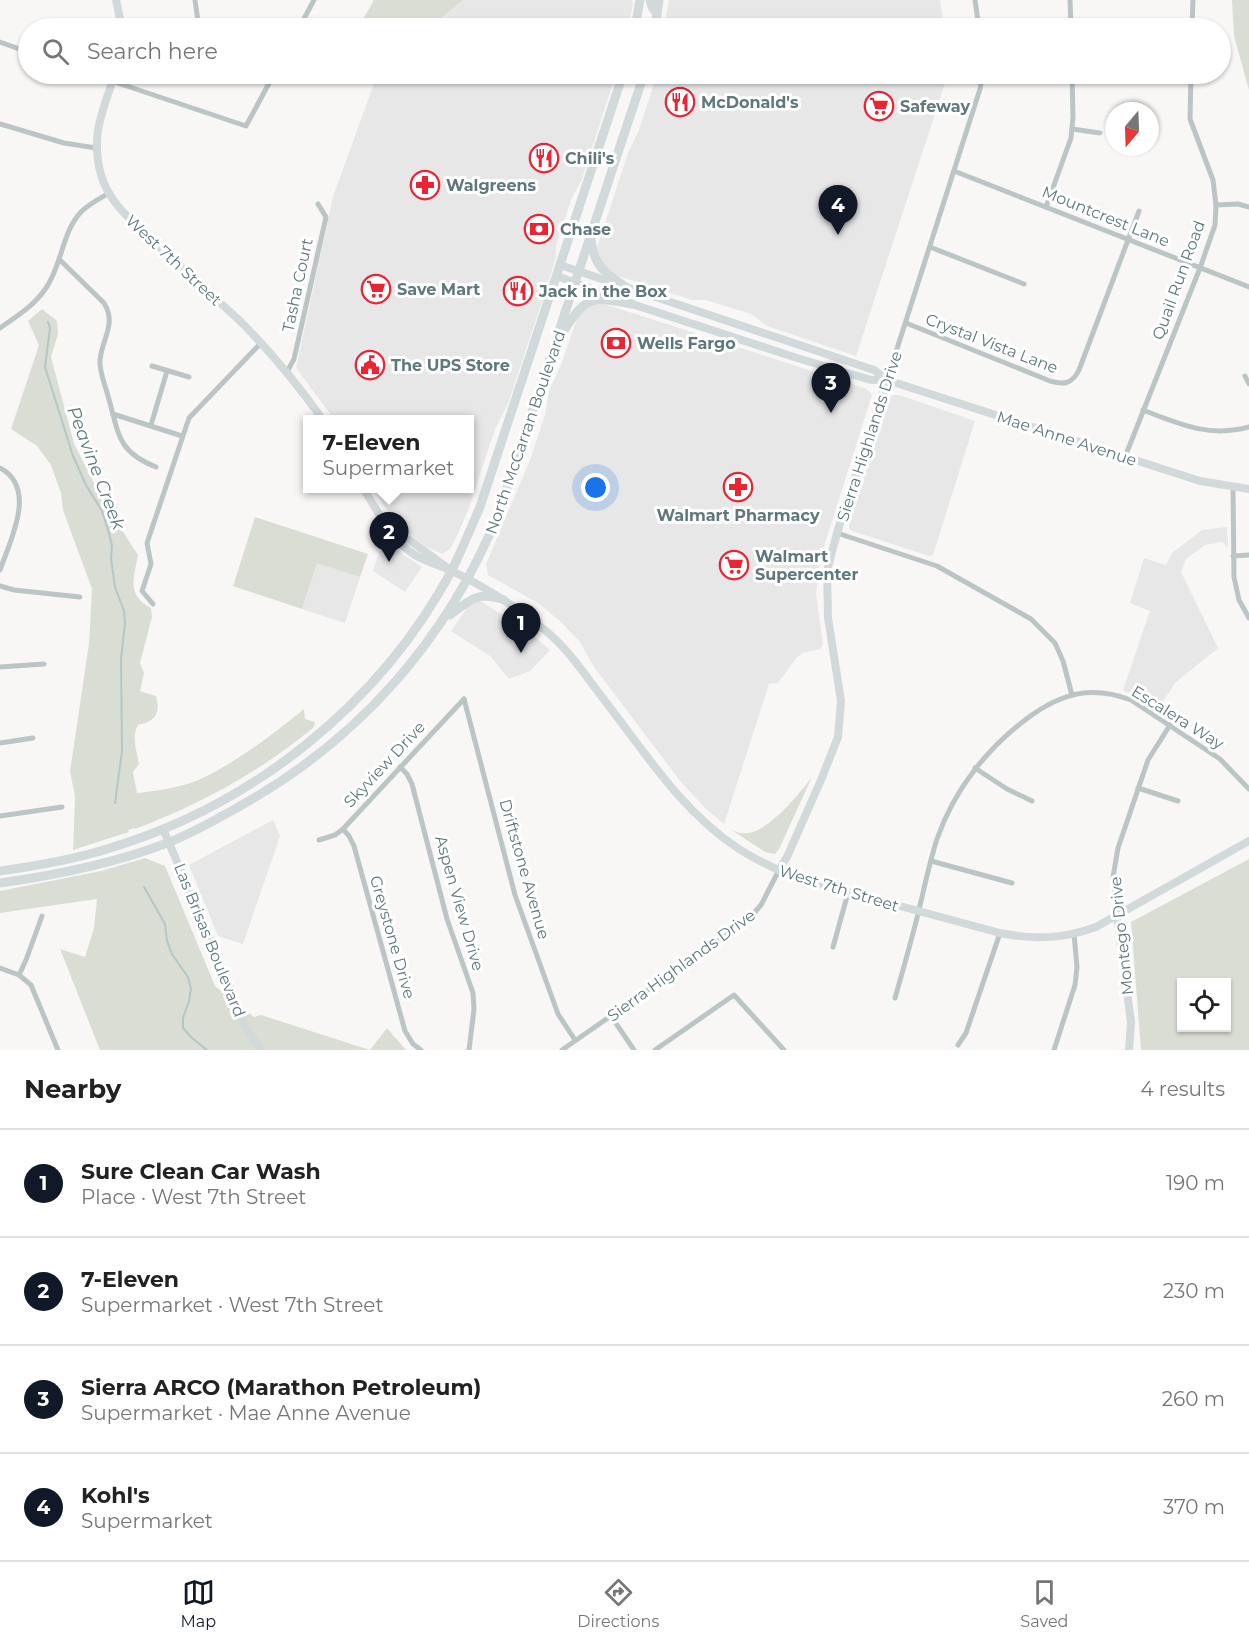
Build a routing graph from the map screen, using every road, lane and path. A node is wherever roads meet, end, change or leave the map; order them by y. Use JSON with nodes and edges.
{"nodes":[{"id":1,"x":116,"y":0,"type":"edge"},
{"id":2,"x":195,"y":0,"type":"edge"},
{"id":3,"x":314,"y":0,"type":"edge"},
{"id":4,"x":640,"y":0,"type":"edge"},
{"id":5,"x":650,"y":0,"type":"edge"},
{"id":6,"x":659,"y":0,"type":"edge"},
{"id":7,"x":975,"y":0,"type":"edge"},
{"id":8,"x":1070,"y":0,"type":"edge"},
{"id":9,"x":1193,"y":0,"type":"edge"},
{"id":10,"x":657,"y":14,"type":"junction"},
{"id":11,"x":120,"y":18,"type":"edge"},
{"id":12,"x":197,"y":18,"type":"edge"},
{"id":13,"x":304,"y":18,"type":"edge"},
{"id":14,"x":637,"y":18,"type":"edge"},
{"id":15,"x":656,"y":18,"type":"edge"},
{"id":16,"x":978,"y":18,"type":"edge"},
{"id":17,"x":1071,"y":18,"type":"edge"},
{"id":18,"x":1192,"y":18,"type":"edge"},
{"id":19,"x":0,"y":42,"type":"edge"},
{"id":20,"x":18,"y":48,"type":"edge"},
{"id":21,"x":112,"y":84,"type":"edge"},
{"id":22,"x":133,"y":84,"type":"edge"},
{"id":23,"x":269,"y":84,"type":"edge"},
{"id":24,"x":620,"y":84,"type":"edge"},
{"id":25,"x":641,"y":84,"type":"edge"},
{"id":26,"x":981,"y":84,"type":"edge"},
{"id":27,"x":1072,"y":84,"type":"edge"},
{"id":28,"x":1191,"y":84,"type":"edge"},
{"id":29,"x":0,"y":124,"type":"edge"},
{"id":30,"x":1072,"y":129,"type":"junction"},
{"id":31,"x":1100,"y":132,"type":"dead end"},
{"id":32,"x":96,"y":148,"type":"junction"},
{"id":33,"x":954,"y":171,"type":"junction"},
{"id":34,"x":108,"y":193,"type":"junction"},
{"id":35,"x":318,"y":204,"type":"dead end"},
{"id":36,"x":1216,"y":205,"type":"junction"},
{"id":37,"x":1046,"y":207,"type":"junction"},
{"id":38,"x":1249,"y":207,"type":"edge"},
{"id":39,"x":1139,"y":211,"type":"dead end"},
{"id":40,"x":596,"y":219,"type":"junction"},
{"id":41,"x":1128,"y":240,"type":"junction"},
{"id":42,"x":930,"y":247,"type":"junction"},
{"id":43,"x":60,"y":260,"type":"junction"},
{"id":44,"x":560,"y":265,"type":"junction"},
{"id":45,"x":1200,"y":268,"type":"junction"},
{"id":46,"x":579,"y":272,"type":"junction"},
{"id":47,"x":557,"y":276,"type":"junction"},
{"id":48,"x":575,"y":284,"type":"junction"},
{"id":49,"x":1024,"y":284,"type":"dead end"},
{"id":50,"x":626,"y":287,"type":"junction"},
{"id":51,"x":1249,"y":287,"type":"edge"},
{"id":52,"x":633,"y":304,"type":"junction"},
{"id":53,"x":906,"y":323,"type":"junction"},
{"id":54,"x":0,"y":328,"type":"edge"},
{"id":55,"x":261,"y":343,"type":"junction"},
{"id":56,"x":555,"y":344,"type":"junction"},
{"id":57,"x":152,"y":366,"type":"dead end"},
{"id":58,"x":167,"y":370,"type":"junction"},
{"id":59,"x":287,"y":372,"type":"junction"},
{"id":60,"x":1245,"y":376,"type":"dead end"},
{"id":61,"x":189,"y":377,"type":"dead end"},
{"id":62,"x":887,"y":380,"type":"junction"},
{"id":63,"x":1249,"y":384,"type":"edge"},
{"id":64,"x":1143,"y":410,"type":"junction"},
{"id":65,"x":113,"y":414,"type":"junction"},
{"id":66,"x":318,"y":415,"type":"edge"},
{"id":67,"x":150,"y":425,"type":"junction"},
{"id":68,"x":1249,"y":428,"type":"edge"},
{"id":69,"x":182,"y":436,"type":"junction"},
{"id":70,"x":1125,"y":457,"type":"junction"},
{"id":71,"x":156,"y":467,"type":"dead end"},
{"id":72,"x":0,"y":468,"type":"edge"},
{"id":73,"x":1233,"y":488,"type":"junction"},
{"id":74,"x":1249,"y":489,"type":"edge"},
{"id":75,"x":365,"y":493,"type":"edge"},
{"id":76,"x":837,"y":533,"type":"junction"},
{"id":77,"x":1249,"y":555,"type":"edge"},
{"id":78,"x":1233,"y":556,"type":"junction"},
{"id":79,"x":0,"y":570,"type":"edge"},
{"id":80,"x":451,"y":570,"type":"junction"},
{"id":81,"x":468,"y":579,"type":"junction"},
{"id":82,"x":0,"y":586,"type":"edge"},
{"id":83,"x":80,"y":597,"type":"dead end"},
{"id":84,"x":504,"y":600,"type":"junction"},
{"id":85,"x":153,"y":604,"type":"dead end"},
{"id":86,"x":1249,"y":618,"type":"edge"},
{"id":87,"x":444,"y":620,"type":"junction"},
{"id":88,"x":44,"y":664,"type":"dead end"},
{"id":89,"x":0,"y":667,"type":"edge"},
{"id":90,"x":1072,"y":695,"type":"junction"},
{"id":91,"x":464,"y":699,"type":"joint"},
{"id":92,"x":1170,"y":724,"type":"junction"},
{"id":93,"x":33,"y":738,"type":"dead end"},
{"id":94,"x":0,"y":743,"type":"edge"},
{"id":95,"x":400,"y":767,"type":"junction"},
{"id":96,"x":975,"y":768,"type":"junction"},
{"id":97,"x":1138,"y":788,"type":"junction"},
{"id":98,"x":1249,"y":789,"type":"edge"},
{"id":99,"x":1032,"y":801,"type":"dead end"},
{"id":100,"x":1178,"y":801,"type":"dead end"},
{"id":101,"x":62,"y":807,"type":"dead end"},
{"id":102,"x":0,"y":816,"type":"edge"},
{"id":103,"x":163,"y":829,"type":"junction"},
{"id":104,"x":343,"y":829,"type":"junction"},
{"id":105,"x":319,"y":840,"type":"dead end"},
{"id":106,"x":1249,"y":841,"type":"edge"},
{"id":107,"x":169,"y":842,"type":"junction"},
{"id":108,"x":931,"y":861,"type":"junction"},
{"id":109,"x":779,"y":870,"type":"junction"},
{"id":110,"x":0,"y":871,"type":"edge"},
{"id":111,"x":1012,"y":883,"type":"dead end"},
{"id":112,"x":0,"y":884,"type":"edge"},
{"id":113,"x":848,"y":893,"type":"junction"},
{"id":114,"x":919,"y":912,"type":"junction"},
{"id":115,"x":1117,"y":915,"type":"junction"},
{"id":116,"x":42,"y":916,"type":"dead end"},
{"id":117,"x":1000,"y":933,"type":"junction"},
{"id":118,"x":1074,"y":934,"type":"junction"},
{"id":119,"x":832,"y":947,"type":"dead end"},
{"id":120,"x":0,"y":968,"type":"edge"},
{"id":121,"x":19,"y":975,"type":"junction"},
{"id":122,"x":895,"y":998,"type":"dead end"},
{"id":123,"x":611,"y":1016,"type":"junction"},
{"id":124,"x":575,"y":1041,"type":"junction"},
{"id":125,"x":958,"y":1045,"type":"dead end"},
{"id":126,"x":58,"y":1050,"type":"edge"},
{"id":127,"x":261,"y":1050,"type":"edge"},
{"id":128,"x":422,"y":1050,"type":"edge"},
{"id":129,"x":469,"y":1050,"type":"edge"},
{"id":130,"x":562,"y":1050,"type":"edge"},
{"id":131,"x":634,"y":1050,"type":"edge"},
{"id":132,"x":655,"y":1050,"type":"edge"},
{"id":133,"x":784,"y":1050,"type":"edge"},
{"id":134,"x":1054,"y":1050,"type":"edge"},
{"id":135,"x":1130,"y":1050,"type":"edge"}],
"edges":[{"from":1,"to":11,"type":"main road"},
{"from":2,"to":12,"type":"street"},
{"from":3,"to":13,"type":"street"},
{"from":4,"to":14,"type":"main road"},
{"from":5,"to":10,"type":"main road"},
{"from":6,"to":10,"type":"main road"},
{"from":7,"to":16,"type":"street"},
{"from":8,"to":17,"type":"street"},
{"from":9,"to":18,"type":"street"},
{"from":10,"to":15,"type":"main road"},
{"from":19,"to":20,"type":"street"},
{"from":21,"to":32,"type":"main road","name":"West 7th Street"},
{"from":22,"to":23,"type":"street"},
{"from":24,"to":44,"type":"main road","name":"North McCarran Boulevard"},
{"from":25,"to":40,"type":"main road","name":"North McCarran Boulevard"},
{"from":26,"to":33,"type":"street","name":"Sierra Highlands Drive"},
{"from":27,"to":30,"type":"street"},
{"from":28,"to":36,"type":"street","name":"Quail Run Road"},
{"from":29,"to":32,"type":"street"},
{"from":30,"to":31,"type":"street"},
{"from":30,"to":37,"type":"street"},
{"from":32,"to":34,"type":"main road","name":"West 7th Street"},
{"from":33,"to":37,"type":"street","name":"Mountcrest Lane"},
{"from":33,"to":42,"type":"street","name":"Sierra Highlands Drive"},
{"from":34,"to":43,"type":"street"},
{"from":34,"to":55,"type":"main road","name":"West 7th Street"},
{"from":35,"to":59,"type":"street","name":"Tasha Court"},
{"from":36,"to":38,"type":"street"},
{"from":36,"to":45,"type":"street","name":"Quail Run Road"},
{"from":37,"to":41,"type":"street","name":"Mountcrest Lane"},
{"from":39,"to":41,"type":"street"},
{"from":40,"to":46,"type":"main road","name":"North McCarran Boulevard"},
{"from":40,"to":50,"type":"main road"},
{"from":41,"to":45,"type":"street","name":"Mountcrest Lane"},
{"from":41,"to":53,"type":"street","name":"Crystal Vista Lane"},
{"from":42,"to":49,"type":"street"},
{"from":42,"to":53,"type":"street","name":"Sierra Highlands Drive"},
{"from":43,"to":54,"type":"street"},
{"from":43,"to":65,"type":"street"},
{"from":44,"to":46,"type":"main road","name":"Mae Anne Avenue"},
{"from":44,"to":47,"type":"main road","name":"North McCarran Boulevard"},
{"from":45,"to":51,"type":"street","name":"Mountcrest Lane"},
{"from":45,"to":64,"type":"street","name":"Quail Run Road"},
{"from":46,"to":48,"type":"main road","name":"North McCarran Boulevard"},
{"from":46,"to":50,"type":"main road","name":"Mae Anne Avenue"},
{"from":47,"to":48,"type":"main road","name":"Mae Anne Avenue"},
{"from":47,"to":80,"type":"main road","name":"North McCarran Boulevard"},
{"from":48,"to":52,"type":"main road","name":"Mae Anne Avenue"},
{"from":48,"to":56,"type":"main road","name":"North McCarran Boulevard"},
{"from":50,"to":62,"type":"main road","name":"Mae Anne Avenue"},
{"from":52,"to":56,"type":"main road"},
{"from":52,"to":62,"type":"main road","name":"Mae Anne Avenue"},
{"from":53,"to":62,"type":"street","name":"Sierra Highlands Drive"},
{"from":55,"to":59,"type":"main road","name":"West 7th Street"},
{"from":55,"to":69,"type":"street"},
{"from":56,"to":81,"type":"main road","name":"North McCarran Boulevard"},
{"from":57,"to":58,"type":"street"},
{"from":58,"to":61,"type":"street"},
{"from":58,"to":67,"type":"street"},
{"from":59,"to":66,"type":"main road","name":"West 7th Street"},
{"from":60,"to":63,"type":"street"},
{"from":62,"to":70,"type":"main road","name":"Mae Anne Avenue"},
{"from":62,"to":76,"type":"main road","name":"Sierra Highlands Drive"},
{"from":64,"to":68,"type":"street"},
{"from":64,"to":70,"type":"street","name":"Quail Run Road"},
{"from":65,"to":67,"type":"street"},
{"from":65,"to":71,"type":"street"},
{"from":67,"to":69,"type":"street"},
{"from":69,"to":85,"type":"street"},
{"from":70,"to":73,"type":"main road","name":"Mae Anne Avenue"},
{"from":72,"to":79,"type":"street"},
{"from":73,"to":74,"type":"main road","name":"Mae Anne Avenue"},
{"from":73,"to":78,"type":"street"},
{"from":75,"to":80,"type":"main road","name":"West 7th Street"},
{"from":76,"to":90,"type":"street"},
{"from":76,"to":109,"type":"main road","name":"Sierra Highlands Drive"},
{"from":77,"to":78,"type":"street"},
{"from":78,"to":86,"type":"street"},
{"from":80,"to":81,"type":"main road","name":"West 7th Street"},
{"from":80,"to":103,"type":"main road","name":"North McCarran Boulevard"},
{"from":81,"to":84,"type":"main road","name":"West 7th Street"},
{"from":81,"to":87,"type":"main road","name":"North McCarran Boulevard"},
{"from":82,"to":83,"type":"street"},
{"from":84,"to":87,"type":"main road"},
{"from":84,"to":109,"type":"main road","name":"West 7th Street"},
{"from":87,"to":107,"type":"main road","name":"North McCarran Boulevard"},
{"from":88,"to":89,"type":"street"},
{"from":90,"to":92,"type":"street","name":"Escalera Way"},
{"from":90,"to":96,"type":"street","name":"Escalera Way"},
{"from":91,"to":95,"type":"street","name":"Skyview Drive"},
{"from":91,"to":124,"type":"street","name":"Driftstone Avenue"},
{"from":92,"to":97,"type":"street","name":"Montego Drive"},
{"from":92,"to":98,"type":"street","name":"Escalera Way"},
{"from":93,"to":94,"type":"street"},
{"from":95,"to":104,"type":"street","name":"Skyview Drive"},
{"from":95,"to":129,"type":"street","name":"Aspen View Drive"},
{"from":96,"to":99,"type":"street"},
{"from":96,"to":108,"type":"street","name":"Escalera Way"},
{"from":97,"to":100,"type":"street"},
{"from":97,"to":115,"type":"street","name":"Montego Drive"},
{"from":101,"to":102,"type":"street"},
{"from":103,"to":107,"type":"main road","name":"Las Brisas Boulevard"},
{"from":103,"to":110,"type":"main road","name":"North McCarran Boulevard"},
{"from":104,"to":105,"type":"street","name":"Skyview Drive"},
{"from":104,"to":128,"type":"street","name":"Greystone Drive"},
{"from":106,"to":115,"type":"main road","name":"West 7th Street"},
{"from":107,"to":112,"type":"main road","name":"North McCarran Boulevard"},
{"from":107,"to":127,"type":"main road","name":"Las Brisas Boulevard"},
{"from":108,"to":111,"type":"street"},
{"from":108,"to":114,"type":"street","name":"Escalera Way"},
{"from":109,"to":113,"type":"main road","name":"West 7th Street"},
{"from":109,"to":123,"type":"street","name":"Sierra Highlands Drive"},
{"from":113,"to":114,"type":"main road","name":"West 7th Street"},
{"from":113,"to":119,"type":"street"},
{"from":114,"to":117,"type":"main road","name":"West 7th Street"},
{"from":114,"to":122,"type":"street","name":"Escalera Way"},
{"from":115,"to":118,"type":"main road","name":"West 7th Street"},
{"from":115,"to":135,"type":"main road","name":"Montego Drive"},
{"from":116,"to":121,"type":"street"},
{"from":117,"to":118,"type":"main road","name":"West 7th Street"},
{"from":117,"to":125,"type":"street"},
{"from":118,"to":134,"type":"street"},
{"from":120,"to":121,"type":"street"},
{"from":121,"to":126,"type":"street"},
{"from":123,"to":124,"type":"street","name":"Sierra Highlands Drive"},
{"from":123,"to":131,"type":"street"},
{"from":124,"to":130,"type":"street","name":"Sierra Highlands Drive"},
{"from":132,"to":133,"type":"street"}]}
